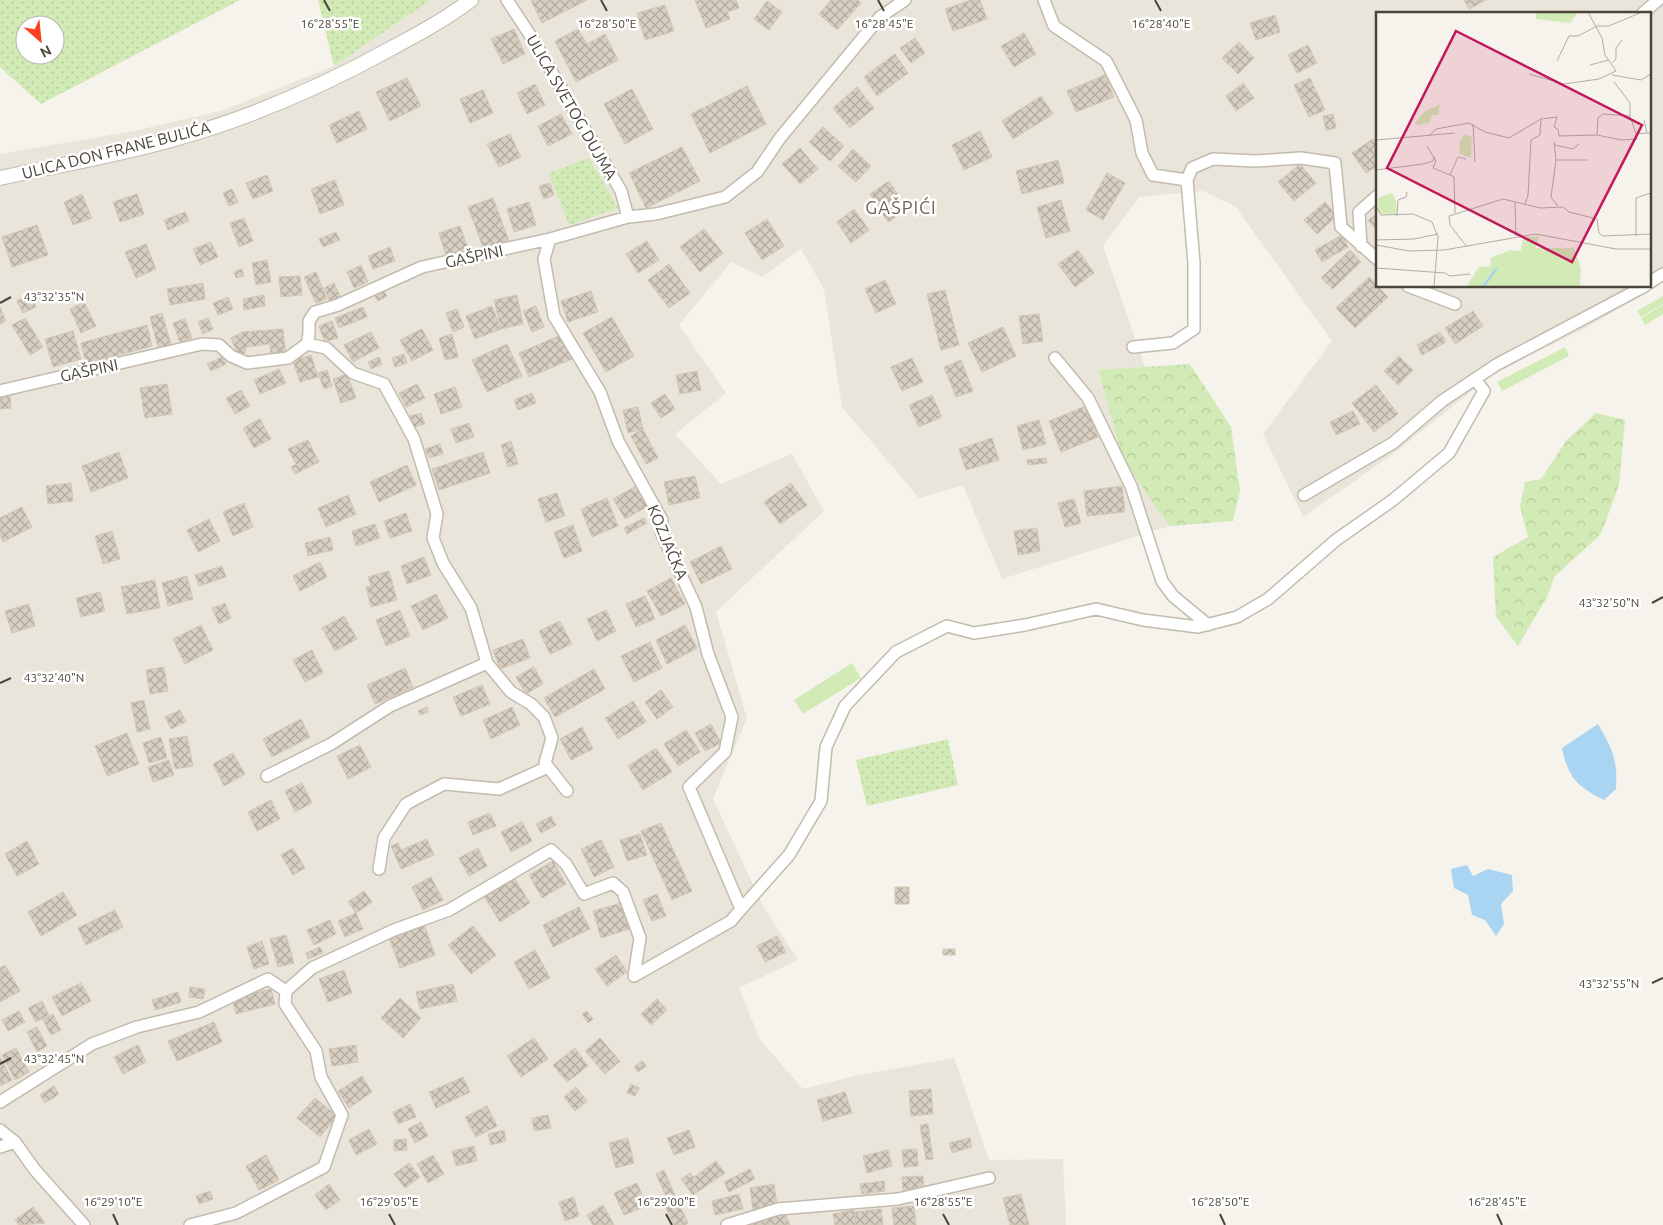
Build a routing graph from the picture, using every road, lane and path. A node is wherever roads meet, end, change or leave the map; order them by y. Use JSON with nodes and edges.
{"nodes":[{"id":1,"x":471,"y":0,"type":"edge"},
{"id":2,"x":507,"y":0,"type":"edge"},
{"id":3,"x":905,"y":0,"type":"edge"},
{"id":4,"x":1044,"y":0,"type":"edge"},
{"id":5,"x":1658,"y":0,"type":"edge"},
{"id":6,"x":1644,"y":12,"type":"edge"},
{"id":7,"x":0,"y":178,"type":"edge"},
{"id":8,"x":1187,"y":180,"type":"junction"},
{"id":9,"x":1376,"y":197,"type":"edge"},
{"id":10,"x":628,"y":217,"type":"junction"},
{"id":11,"x":550,"y":239,"type":"junction"},
{"id":12,"x":1361,"y":246,"type":"junction"},
{"id":13,"x":1376,"y":258,"type":"edge"},
{"id":14,"x":1663,"y":274,"type":"edge"},
{"id":15,"x":1650,"y":283,"type":"edge"},
{"id":16,"x":1413,"y":288,"type":"edge"},
{"id":17,"x":1641,"y":288,"type":"edge"},
{"id":18,"x":1455,"y":304,"type":"dead end"},
{"id":19,"x":307,"y":344,"type":"junction"},
{"id":20,"x":1133,"y":347,"type":"dead end"},
{"id":21,"x":1055,"y":358,"type":"dead end"},
{"id":22,"x":1475,"y":379,"type":"junction"},
{"id":23,"x":0,"y":391,"type":"edge"},
{"id":24,"x":1304,"y":495,"type":"dead end"},
{"id":25,"x":1208,"y":625,"type":"junction"},
{"id":26,"x":487,"y":663,"type":"junction"},
{"id":27,"x":548,"y":767,"type":"junction"},
{"id":28,"x":267,"y":776,"type":"dead end"},
{"id":29,"x":567,"y":792,"type":"dead end"},
{"id":30,"x":379,"y":869,"type":"dead end"},
{"id":31,"x":741,"y":908,"type":"junction"},
{"id":32,"x":286,"y":991,"type":"junction"},
{"id":33,"x":0,"y":1102,"type":"edge"},
{"id":34,"x":0,"y":1130,"type":"edge"},
{"id":35,"x":15,"y":1142,"type":"junction"},
{"id":36,"x":0,"y":1147,"type":"edge"},
{"id":37,"x":989,"y":1178,"type":"dead end"},
{"id":38,"x":84,"y":1225,"type":"edge"},
{"id":39,"x":190,"y":1225,"type":"edge"},
{"id":40,"x":727,"y":1225,"type":"edge"}],
"edges":[{"from":1,"to":7,"type":"street","name":"ULICA DON FRANE BULIĆA"},
{"from":2,"to":10,"type":"street","name":"ULICA SVETOG DUJMA"},
{"from":3,"to":10,"type":"street","name":"GAŠPINI"},
{"from":4,"to":8,"type":"street"},
{"from":5,"to":6,"type":"street"},
{"from":8,"to":12,"type":"street"},
{"from":8,"to":20,"type":"street"},
{"from":9,"to":12,"type":"street"},
{"from":10,"to":11,"type":"street","name":"GAŠPINI"},
{"from":11,"to":19,"type":"street","name":"GAŠPINI"},
{"from":11,"to":31,"type":"street","name":"KOZJAČKA"},
{"from":12,"to":13,"type":"street"},
{"from":14,"to":15,"type":"street"},
{"from":16,"to":18,"type":"street"},
{"from":17,"to":22,"type":"street"},
{"from":19,"to":23,"type":"street","name":"GAŠPINI"},
{"from":19,"to":26,"type":"street"},
{"from":21,"to":25,"type":"street"},
{"from":22,"to":24,"type":"street"},
{"from":22,"to":25,"type":"street"},
{"from":25,"to":31,"type":"street"},
{"from":26,"to":27,"type":"street"},
{"from":26,"to":28,"type":"street"},
{"from":27,"to":29,"type":"street"},
{"from":27,"to":30,"type":"street"},
{"from":31,"to":32,"type":"street"},
{"from":32,"to":33,"type":"street"},
{"from":32,"to":39,"type":"street"},
{"from":34,"to":35,"type":"street"},
{"from":35,"to":36,"type":"street"},
{"from":35,"to":38,"type":"street"},
{"from":37,"to":40,"type":"street"}]}
